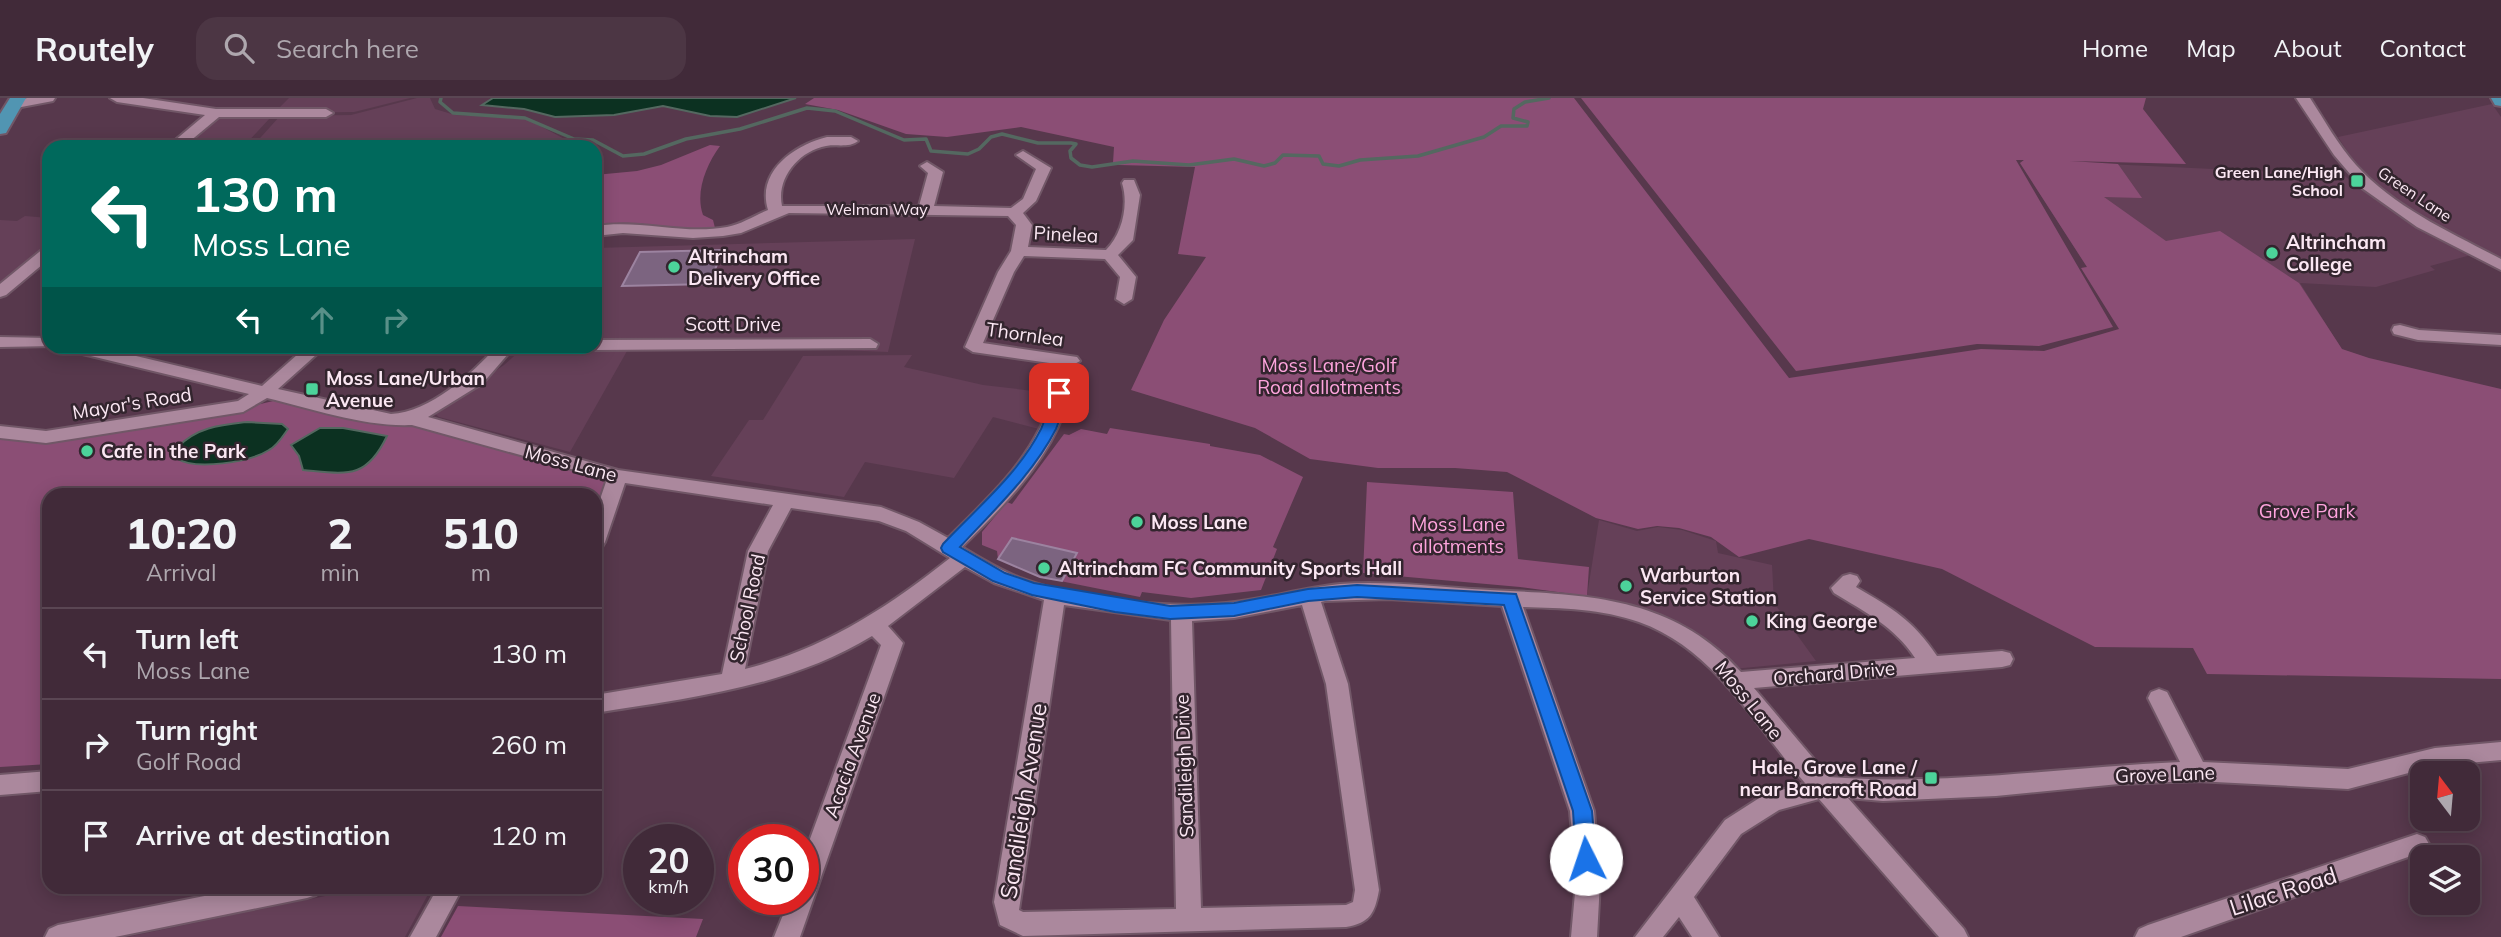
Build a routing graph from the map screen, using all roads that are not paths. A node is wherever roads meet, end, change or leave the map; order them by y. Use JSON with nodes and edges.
{"nodes":[{"id":1,"x":48,"y":98,"type":"edge"},
{"id":2,"x":117,"y":98,"type":"edge"},
{"id":3,"x":2303,"y":98,"type":"edge"},
{"id":4,"x":17,"y":101,"type":"edge"},
{"id":5,"x":216,"y":113,"type":"junction"},
{"id":6,"x":326,"y":113,"type":"dead end"},
{"id":7,"x":0,"y":129,"type":"edge"},
{"id":8,"x":183,"y":140,"type":"edge"},
{"id":9,"x":851,"y":141,"type":"dead end"},
{"id":10,"x":1023,"y":155,"type":"dead end"},
{"id":11,"x":927,"y":166,"type":"dead end"},
{"id":12,"x":1129,"y":183,"type":"dead end"},
{"id":13,"x":926,"y":209,"type":"junction"},
{"id":14,"x":776,"y":211,"type":"junction"},
{"id":15,"x":1013,"y":213,"type":"junction"},
{"id":16,"x":602,"y":230,"type":"edge"},
{"id":17,"x":1019,"y":251,"type":"junction"},
{"id":18,"x":1110,"y":255,"type":"junction"},
{"id":19,"x":42,"y":257,"type":"edge"},
{"id":20,"x":2501,"y":265,"type":"edge"},
{"id":21,"x":0,"y":292,"type":"edge"},
{"id":22,"x":1124,"y":299,"type":"dead end"},
{"id":23,"x":2400,"y":330,"type":"dead end"},
{"id":24,"x":2501,"y":340,"type":"edge"},
{"id":25,"x":0,"y":342,"type":"edge"},
{"id":26,"x":42,"y":343,"type":"edge"},
{"id":27,"x":870,"y":344,"type":"dead end"},
{"id":28,"x":602,"y":345,"type":"edge"},
{"id":29,"x":102,"y":354,"type":"edge"},
{"id":30,"x":309,"y":354,"type":"edge"},
{"id":31,"x":500,"y":354,"type":"edge"},
{"id":32,"x":1071,"y":361,"type":"dead end"},
{"id":33,"x":1063,"y":380,"type":"dead end"},
{"id":34,"x":266,"y":391,"type":"junction"},
{"id":35,"x":412,"y":419,"type":"junction"},
{"id":36,"x":0,"y":432,"type":"edge"},
{"id":37,"x":618,"y":476,"type":"junction"},
{"id":38,"x":785,"y":500,"type":"junction"},
{"id":39,"x":602,"y":522,"type":"edge"},
{"id":40,"x":956,"y":553,"type":"junction"},
{"id":41,"x":1850,"y":580,"type":"dead end"},
{"id":42,"x":1055,"y":594,"type":"junction"},
{"id":43,"x":1308,"y":595,"type":"junction"},
{"id":44,"x":1510,"y":599,"type":"junction"},
{"id":45,"x":1181,"y":613,"type":"junction"},
{"id":46,"x":874,"y":624,"type":"junction"},
{"id":47,"x":2002,"y":660,"type":"dead end"},
{"id":48,"x":1931,"y":665,"type":"junction"},
{"id":49,"x":732,"y":680,"type":"junction"},
{"id":50,"x":1737,"y":681,"type":"junction"},
{"id":51,"x":2160,"y":698,"type":"dead end"},
{"id":52,"x":602,"y":703,"type":"edge"},
{"id":53,"x":2501,"y":751,"type":"edge"},
{"id":54,"x":2196,"y":771,"type":"junction"},
{"id":55,"x":42,"y":782,"type":"edge"},
{"id":56,"x":0,"y":785,"type":"edge"},
{"id":57,"x":1826,"y":788,"type":"junction"},
{"id":58,"x":2417,"y":844,"type":"dead end"},
{"id":59,"x":819,"y":847,"type":"edge"},
{"id":60,"x":274,"y":894,"type":"edge"},
{"id":61,"x":447,"y":894,"type":"edge"},
{"id":62,"x":1679,"y":896,"type":"junction"},
{"id":63,"x":795,"y":915,"type":"edge"},
{"id":64,"x":1189,"y":919,"type":"junction"},
{"id":65,"x":87,"y":934,"type":"edge"},
{"id":66,"x":58,"y":937,"type":"edge"},
{"id":67,"x":423,"y":937,"type":"edge"},
{"id":68,"x":787,"y":937,"type":"edge"},
{"id":69,"x":1584,"y":937,"type":"edge"},
{"id":70,"x":1648,"y":937,"type":"edge"},
{"id":71,"x":1706,"y":937,"type":"edge"},
{"id":72,"x":1955,"y":937,"type":"edge"},
{"id":73,"x":2148,"y":937,"type":"edge"}],
"edges":[{"from":1,"to":4,"type":"street"},
{"from":2,"to":5,"type":"street"},
{"from":3,"to":20,"type":"street","name":"Green Lane"},
{"from":4,"to":7,"type":"main road"},
{"from":5,"to":6,"type":"street"},
{"from":5,"to":8,"type":"street"},
{"from":9,"to":14,"type":"street"},
{"from":10,"to":15,"type":"street"},
{"from":11,"to":13,"type":"street"},
{"from":12,"to":18,"type":"street"},
{"from":13,"to":14,"type":"street","name":"Welman Way"},
{"from":13,"to":15,"type":"street","name":"Welman Way"},
{"from":14,"to":16,"type":"street","name":"Welman Way"},
{"from":15,"to":17,"type":"street"},
{"from":17,"to":18,"type":"street","name":"Pinelea"},
{"from":17,"to":32,"type":"street","name":"Thornlea"},
{"from":18,"to":22,"type":"street"},
{"from":19,"to":21,"type":"street"},
{"from":23,"to":24,"type":"street"},
{"from":25,"to":26,"type":"street"},
{"from":27,"to":28,"type":"street","name":"Scott Drive"},
{"from":29,"to":34,"type":"street","name":"Moss Lane"},
{"from":30,"to":34,"type":"street","name":"Mayor's Road"},
{"from":31,"to":35,"type":"street"},
{"from":33,"to":40,"type":"street"},
{"from":34,"to":35,"type":"street","name":"Moss Lane"},
{"from":34,"to":36,"type":"street","name":"Mayor's Road"},
{"from":35,"to":37,"type":"street","name":"Moss Lane"},
{"from":37,"to":38,"type":"street","name":"Moss Lane"},
{"from":37,"to":39,"type":"street"},
{"from":38,"to":40,"type":"street","name":"Moss Lane"},
{"from":38,"to":49,"type":"street","name":"School Road"},
{"from":40,"to":42,"type":"street","name":"Moss Lane"},
{"from":40,"to":46,"type":"street"},
{"from":41,"to":48,"type":"street","name":"Orchard Drive"},
{"from":42,"to":45,"type":"street","name":"Moss Lane"},
{"from":42,"to":64,"type":"street","name":"Sandileigh Avenue"},
{"from":43,"to":44,"type":"street","name":"Moss Lane"},
{"from":43,"to":45,"type":"street","name":"Moss Lane"},
{"from":43,"to":64,"type":"street","name":"Sandileigh Avenue"},
{"from":44,"to":50,"type":"street","name":"Moss Lane"},
{"from":44,"to":69,"type":"street"},
{"from":45,"to":64,"type":"street","name":"Sandileigh Drive"},
{"from":46,"to":49,"type":"street"},
{"from":46,"to":59,"type":"street","name":"Acacia Avenue"},
{"from":47,"to":48,"type":"street","name":"Orchard Drive"},
{"from":48,"to":50,"type":"street","name":"Orchard Drive"},
{"from":49,"to":52,"type":"street"},
{"from":50,"to":57,"type":"street","name":"Moss Lane"},
{"from":51,"to":54,"type":"street"},
{"from":53,"to":54,"type":"street","name":"Grove Lane"},
{"from":54,"to":57,"type":"street","name":"Grove Lane"},
{"from":55,"to":56,"type":"street"},
{"from":57,"to":62,"type":"street","name":"Grove Lane"},
{"from":57,"to":72,"type":"street","name":"Moss Lane"},
{"from":58,"to":73,"type":"street","name":"Lilac Road"},
{"from":60,"to":65,"type":"street"},
{"from":61,"to":67,"type":"street"},
{"from":62,"to":70,"type":"street","name":"Grove Lane"},
{"from":62,"to":71,"type":"street"},
{"from":63,"to":68,"type":"street"},
{"from":65,"to":66,"type":"street"}]}
